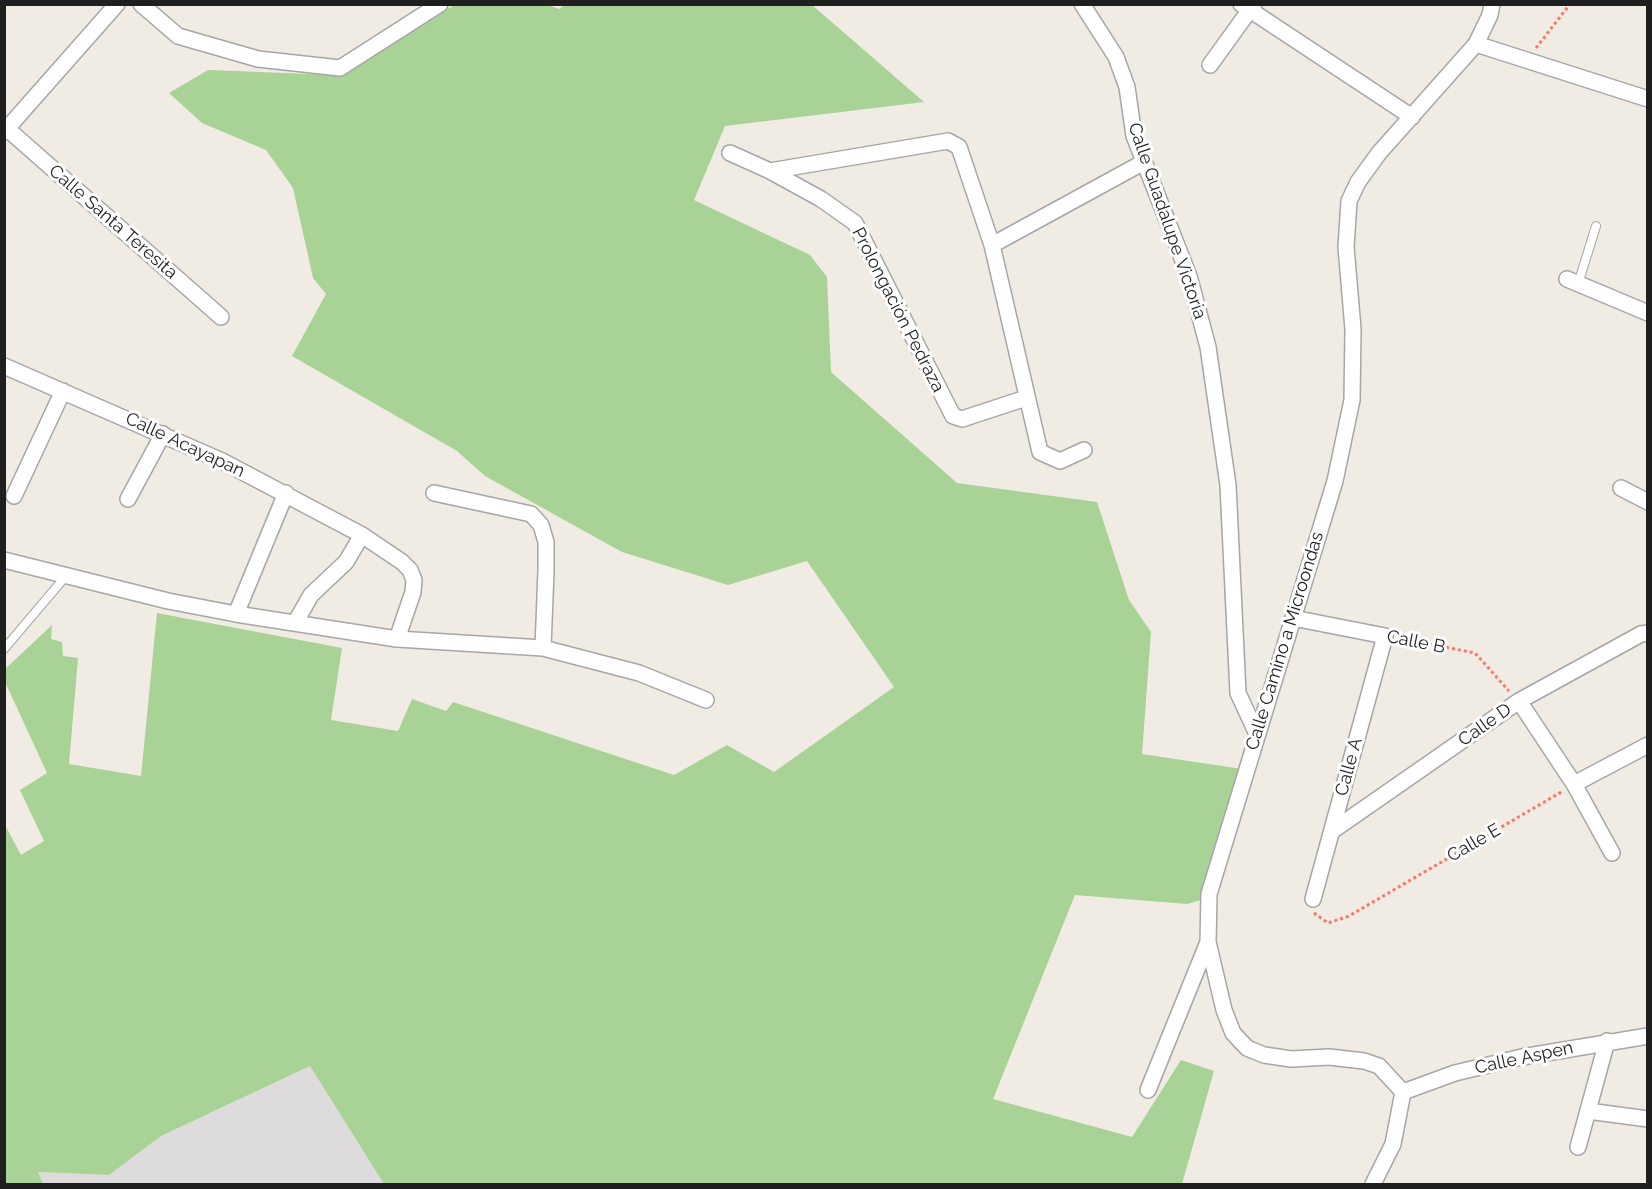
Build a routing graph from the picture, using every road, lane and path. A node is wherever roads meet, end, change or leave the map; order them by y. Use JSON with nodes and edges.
{"nodes":[{"id":1,"x":117,"y":4,"type":"edge"},
{"id":2,"x":141,"y":4,"type":"edge"},
{"id":3,"x":440,"y":4,"type":"edge"},
{"id":4,"x":1082,"y":4,"type":"edge"},
{"id":5,"x":1491,"y":4,"type":"edge"},
{"id":6,"x":1570,"y":4,"type":"edge"},
{"id":7,"x":1248,"y":6,"type":"edge"},
{"id":8,"x":1476,"y":44,"type":"junction"},
{"id":9,"x":1526,"y":61,"type":"junction"},
{"id":10,"x":1210,"y":65,"type":"dead end"},
{"id":11,"x":1647,"y":99,"type":"edge"},
{"id":12,"x":1412,"y":117,"type":"junction"},
{"id":13,"x":6,"y":129,"type":"edge"},
{"id":14,"x":730,"y":153,"type":"dead end"},
{"id":15,"x":1144,"y":162,"type":"junction"},
{"id":16,"x":770,"y":171,"type":"junction"},
{"id":17,"x":1596,"y":226,"type":"dead end"},
{"id":18,"x":992,"y":245,"type":"junction"},
{"id":19,"x":1573,"y":282,"type":"joint"},
{"id":20,"x":1647,"y":313,"type":"edge"},
{"id":21,"x":221,"y":317,"type":"dead end"},
{"id":22,"x":4,"y":366,"type":"edge"},
{"id":23,"x":63,"y":391,"type":"junction"},
{"id":24,"x":1026,"y":398,"type":"junction"},
{"id":25,"x":163,"y":434,"type":"junction"},
{"id":26,"x":1084,"y":450,"type":"dead end"},
{"id":27,"x":1621,"y":488,"type":"dead end"},
{"id":28,"x":286,"y":493,"type":"junction"},
{"id":29,"x":434,"y":493,"type":"dead end"},
{"id":30,"x":14,"y":496,"type":"dead end"},
{"id":31,"x":128,"y":500,"type":"dead end"},
{"id":32,"x":1647,"y":502,"type":"edge"},
{"id":33,"x":362,"y":535,"type":"junction"},
{"id":34,"x":4,"y":561,"type":"edge"},
{"id":35,"x":66,"y":574,"type":"junction"},
{"id":36,"x":236,"y":614,"type":"junction"},
{"id":37,"x":1293,"y":618,"type":"junction"},
{"id":38,"x":295,"y":623,"type":"junction"},
{"id":39,"x":1647,"y":633,"type":"edge"},
{"id":40,"x":1385,"y":636,"type":"junction"},
{"id":41,"x":397,"y":639,"type":"junction"},
{"id":42,"x":543,"y":648,"type":"junction"},
{"id":43,"x":4,"y":649,"type":"edge"},
{"id":44,"x":706,"y":700,"type":"dead end"},
{"id":45,"x":1519,"y":701,"type":"junction"},
{"id":46,"x":1256,"y":732,"type":"junction"},
{"id":47,"x":1647,"y":746,"type":"edge"},
{"id":48,"x":1574,"y":784,"type":"junction"},
{"id":49,"x":1332,"y":831,"type":"junction"},
{"id":50,"x":1612,"y":853,"type":"dead end"},
{"id":51,"x":1313,"y":899,"type":"joint"},
{"id":52,"x":1208,"y":942,"type":"junction"},
{"id":53,"x":1647,"y":1036,"type":"edge"},
{"id":54,"x":1607,"y":1041,"type":"junction"},
{"id":55,"x":1148,"y":1090,"type":"dead end"},
{"id":56,"x":1403,"y":1092,"type":"junction"},
{"id":57,"x":1588,"y":1111,"type":"junction"},
{"id":58,"x":1647,"y":1119,"type":"edge"},
{"id":59,"x":1578,"y":1147,"type":"dead end"},
{"id":60,"x":1373,"y":1185,"type":"edge"}],
"edges":[{"from":1,"to":13,"type":"street"},
{"from":2,"to":3,"type":"street"},
{"from":4,"to":15,"type":"street","name":"Calle Guadalupe Victoria"},
{"from":5,"to":8,"type":"street","name":"Calle Camino a Microondas"},
{"from":6,"to":9,"type":"path"},
{"from":7,"to":10,"type":"street"},
{"from":7,"to":12,"type":"street"},
{"from":8,"to":9,"type":"street"},
{"from":8,"to":12,"type":"street","name":"Calle Camino a Microondas"},
{"from":9,"to":11,"type":"street"},
{"from":12,"to":37,"type":"street","name":"Calle Camino a Microondas"},
{"from":13,"to":21,"type":"street","name":"Calle Santa Teresita"},
{"from":14,"to":16,"type":"street","name":"Prolongación Pedraza"},
{"from":15,"to":18,"type":"street"},
{"from":15,"to":46,"type":"street","name":"Calle Guadalupe Victoria"},
{"from":16,"to":18,"type":"street"},
{"from":16,"to":24,"type":"street","name":"Prolongación Pedraza"},
{"from":17,"to":19,"type":"lane"},
{"from":18,"to":24,"type":"street"},
{"from":19,"to":20,"type":"street"},
{"from":22,"to":23,"type":"street","name":"Calle Acayapan"},
{"from":23,"to":25,"type":"street","name":"Calle Acayapan"},
{"from":23,"to":30,"type":"street"},
{"from":24,"to":26,"type":"street"},
{"from":25,"to":28,"type":"street","name":"Calle Acayapan"},
{"from":25,"to":31,"type":"street"},
{"from":27,"to":32,"type":"street"},
{"from":28,"to":33,"type":"street","name":"Calle Acayapan"},
{"from":28,"to":36,"type":"street"},
{"from":29,"to":42,"type":"street"},
{"from":33,"to":38,"type":"street"},
{"from":33,"to":41,"type":"street","name":"Calle Acayapan"},
{"from":34,"to":35,"type":"street"},
{"from":35,"to":36,"type":"street"},
{"from":35,"to":43,"type":"lane"},
{"from":36,"to":38,"type":"street"},
{"from":37,"to":40,"type":"street","name":"Calle B"},
{"from":37,"to":46,"type":"street","name":"Calle Camino a Microondas"},
{"from":38,"to":41,"type":"street"},
{"from":39,"to":45,"type":"street","name":"Calle D"},
{"from":40,"to":45,"type":"path","name":"Calle B"},
{"from":40,"to":49,"type":"street","name":"Calle A"},
{"from":41,"to":42,"type":"street"},
{"from":42,"to":44,"type":"street"},
{"from":45,"to":48,"type":"street"},
{"from":45,"to":49,"type":"street","name":"Calle D"},
{"from":46,"to":52,"type":"street","name":"Calle Camino a Microondas"},
{"from":47,"to":48,"type":"street"},
{"from":48,"to":50,"type":"street"},
{"from":48,"to":51,"type":"path","name":"Calle E"},
{"from":49,"to":51,"type":"street","name":"Calle A"},
{"from":52,"to":55,"type":"street"},
{"from":52,"to":56,"type":"street","name":"Calle Camino a Microondas"},
{"from":53,"to":54,"type":"street","name":"Calle Aspen"},
{"from":54,"to":56,"type":"street","name":"Calle Aspen"},
{"from":54,"to":57,"type":"street"},
{"from":56,"to":60,"type":"street"},
{"from":57,"to":58,"type":"street"},
{"from":57,"to":59,"type":"street"}]}
